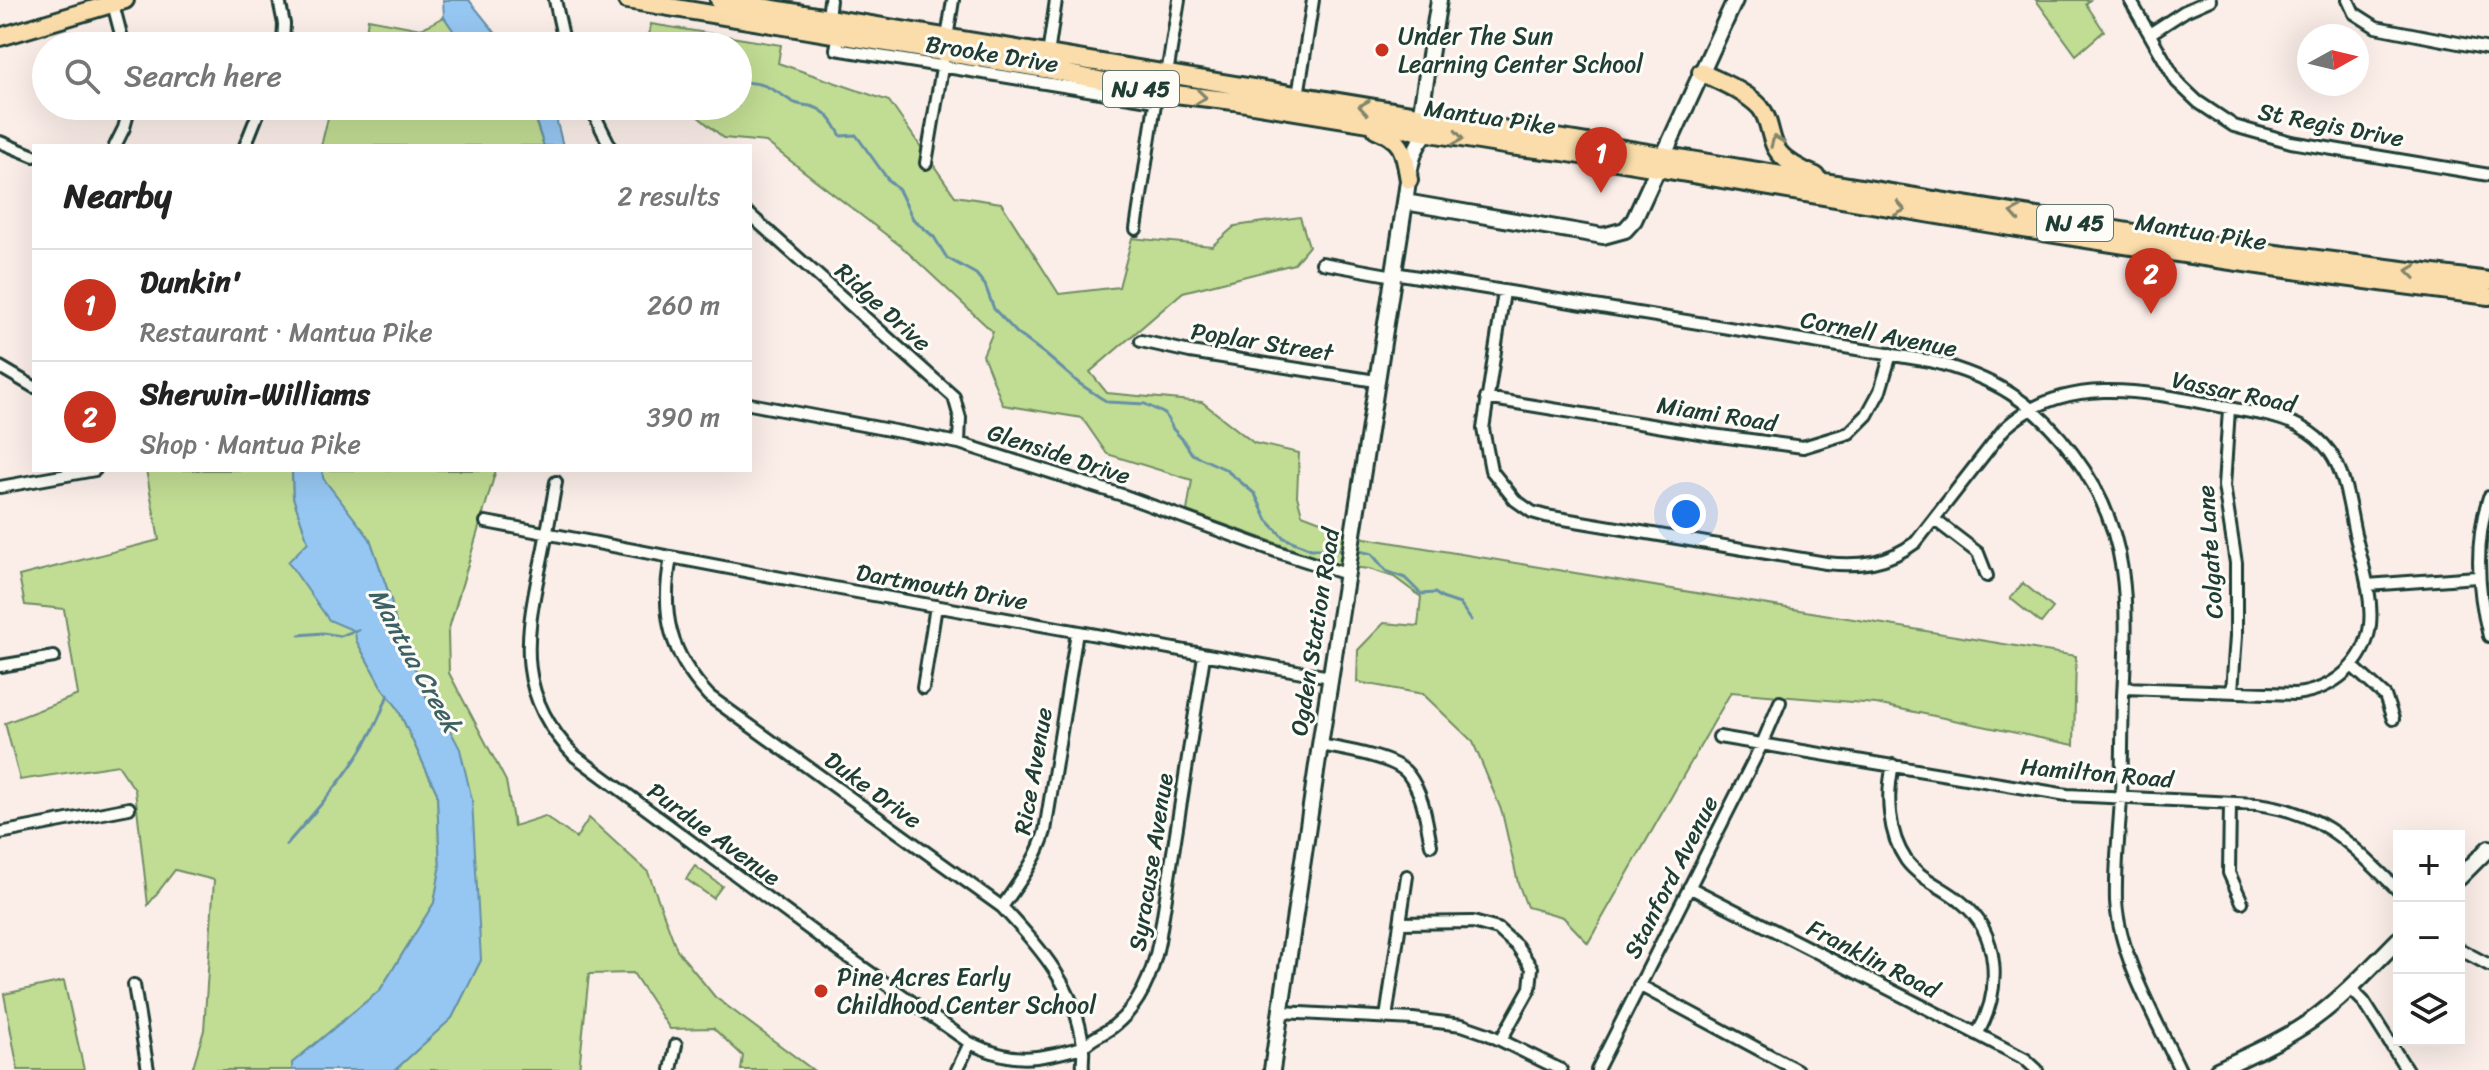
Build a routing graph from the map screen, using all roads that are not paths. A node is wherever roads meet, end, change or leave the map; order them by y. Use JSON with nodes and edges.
{"nodes":[{"id":1,"x":78,"y":0,"type":"edge"},
{"id":2,"x":279,"y":0,"type":"edge"},
{"id":3,"x":555,"y":0,"type":"edge"},
{"id":4,"x":627,"y":0,"type":"edge"},
{"id":5,"x":719,"y":0,"type":"edge"},
{"id":6,"x":830,"y":0,"type":"edge"},
{"id":7,"x":953,"y":0,"type":"edge"},
{"id":8,"x":1056,"y":0,"type":"edge"},
{"id":9,"x":1179,"y":0,"type":"edge"},
{"id":10,"x":1313,"y":0,"type":"edge"},
{"id":11,"x":1439,"y":0,"type":"edge"},
{"id":12,"x":1735,"y":0,"type":"edge"},
{"id":13,"x":2130,"y":0,"type":"edge"},
{"id":14,"x":2210,"y":0,"type":"edge"},
{"id":15,"x":2348,"y":0,"type":"edge"},
{"id":16,"x":119,"y":2,"type":"edge"},
{"id":17,"x":71,"y":17,"type":"junction"},
{"id":18,"x":828,"y":18,"type":"junction"},
{"id":19,"x":122,"y":32,"type":"edge"},
{"id":20,"x":284,"y":32,"type":"edge"},
{"id":21,"x":562,"y":32,"type":"edge"},
{"id":22,"x":2151,"y":33,"type":"junction"},
{"id":23,"x":0,"y":37,"type":"edge"},
{"id":24,"x":2489,"y":49,"type":"edge"},
{"id":25,"x":945,"y":52,"type":"junction"},
{"id":26,"x":1048,"y":55,"type":"junction"},
{"id":27,"x":1701,"y":72,"type":"junction"},
{"id":28,"x":1167,"y":74,"type":"junction"},
{"id":29,"x":1298,"y":96,"type":"junction"},
{"id":30,"x":1157,"y":97,"type":"junction"},
{"id":31,"x":1234,"y":101,"type":"junction"},
{"id":32,"x":1420,"y":117,"type":"junction"},
{"id":33,"x":126,"y":120,"type":"edge"},
{"id":34,"x":255,"y":120,"type":"edge"},
{"id":35,"x":597,"y":120,"type":"edge"},
{"id":36,"x":1427,"y":133,"type":"junction"},
{"id":37,"x":0,"y":142,"type":"edge"},
{"id":38,"x":116,"y":144,"type":"edge"},
{"id":39,"x":246,"y":144,"type":"edge"},
{"id":40,"x":609,"y":144,"type":"edge"},
{"id":41,"x":32,"y":155,"type":"edge"},
{"id":42,"x":1659,"y":162,"type":"junction"},
{"id":43,"x":926,"y":163,"type":"dead end"},
{"id":44,"x":2489,"y":175,"type":"edge"},
{"id":45,"x":1409,"y":180,"type":"junction"},
{"id":46,"x":1836,"y":184,"type":"junction"},
{"id":47,"x":1405,"y":202,"type":"junction"},
{"id":48,"x":752,"y":217,"type":"edge"},
{"id":49,"x":1136,"y":229,"type":"dead end"},
{"id":50,"x":1322,"y":263,"type":"dead end"},
{"id":51,"x":1394,"y":274,"type":"junction"},
{"id":52,"x":2489,"y":281,"type":"edge"},
{"id":53,"x":1504,"y":292,"type":"junction"},
{"id":54,"x":2489,"y":296,"type":"edge"},
{"id":55,"x":1141,"y":341,"type":"dead end"},
{"id":56,"x":1891,"y":354,"type":"junction"},
{"id":57,"x":0,"y":367,"type":"edge"},
{"id":58,"x":1376,"y":381,"type":"junction"},
{"id":59,"x":32,"y":386,"type":"edge"},
{"id":60,"x":1486,"y":398,"type":"junction"},
{"id":61,"x":752,"y":404,"type":"edge"},
{"id":62,"x":2033,"y":409,"type":"junction"},
{"id":63,"x":2229,"y":409,"type":"junction"},
{"id":64,"x":959,"y":443,"type":"junction"},
{"id":65,"x":84,"y":472,"type":"edge"},
{"id":66,"x":556,"y":482,"type":"dead end"},
{"id":67,"x":0,"y":487,"type":"edge"},
{"id":68,"x":2489,"y":497,"type":"edge"},
{"id":69,"x":1935,"y":520,"type":"junction"},
{"id":70,"x":486,"y":522,"type":"dead end"},
{"id":71,"x":547,"y":534,"type":"junction"},
{"id":72,"x":671,"y":558,"type":"junction"},
{"id":73,"x":2484,"y":558,"type":"edge"},
{"id":74,"x":1346,"y":574,"type":"junction"},
{"id":75,"x":1987,"y":576,"type":"dead end"},
{"id":76,"x":2477,"y":577,"type":"junction"},
{"id":77,"x":2367,"y":585,"type":"junction"},
{"id":78,"x":936,"y":606,"type":"junction"},
{"id":79,"x":1077,"y":632,"type":"junction"},
{"id":80,"x":2489,"y":636,"type":"edge"},
{"id":81,"x":1204,"y":656,"type":"junction"},
{"id":82,"x":54,"y":657,"type":"dead end"},
{"id":83,"x":0,"y":666,"type":"edge"},
{"id":84,"x":2352,"y":666,"type":"junction"},
{"id":85,"x":1330,"y":677,"type":"junction"},
{"id":86,"x":923,"y":688,"type":"dead end"},
{"id":87,"x":2124,"y":688,"type":"junction"},
{"id":88,"x":2232,"y":691,"type":"junction"},
{"id":89,"x":1780,"y":702,"type":"dead end"},
{"id":90,"x":2393,"y":719,"type":"dead end"},
{"id":91,"x":1719,"y":737,"type":"dead end"},
{"id":92,"x":1763,"y":742,"type":"junction"},
{"id":93,"x":1320,"y":745,"type":"junction"},
{"id":94,"x":1893,"y":765,"type":"junction"},
{"id":95,"x":2121,"y":797,"type":"junction"},
{"id":96,"x":2230,"y":803,"type":"junction"},
{"id":97,"x":129,"y":808,"type":"dead end"},
{"id":98,"x":0,"y":833,"type":"edge"},
{"id":99,"x":1431,"y":845,"type":"dead end"},
{"id":100,"x":2489,"y":848,"type":"edge"},
{"id":101,"x":2465,"y":872,"type":"edge"},
{"id":102,"x":1407,"y":876,"type":"dead end"},
{"id":103,"x":2393,"y":885,"type":"edge"},
{"id":104,"x":1689,"y":887,"type":"junction"},
{"id":105,"x":2242,"y":902,"type":"dead end"},
{"id":106,"x":1002,"y":907,"type":"junction"},
{"id":107,"x":1400,"y":923,"type":"junction"},
{"id":108,"x":2393,"y":945,"type":"edge"},
{"id":109,"x":2465,"y":952,"type":"edge"},
{"id":110,"x":2489,"y":965,"type":"edge"},
{"id":111,"x":134,"y":985,"type":"dead end"},
{"id":112,"x":1639,"y":985,"type":"junction"},
{"id":113,"x":2350,"y":988,"type":"junction"},
{"id":114,"x":1281,"y":1012,"type":"junction"},
{"id":115,"x":1386,"y":1018,"type":"junction"},
{"id":116,"x":1977,"y":1034,"type":"junction"},
{"id":117,"x":1501,"y":1040,"type":"junction"},
{"id":118,"x":970,"y":1043,"type":"junction"},
{"id":119,"x":676,"y":1045,"type":"dead end"},
{"id":120,"x":1083,"y":1047,"type":"junction"},
{"id":121,"x":148,"y":1070,"type":"edge"},
{"id":122,"x":671,"y":1070,"type":"edge"},
{"id":123,"x":957,"y":1070,"type":"edge"},
{"id":124,"x":1083,"y":1070,"type":"edge"},
{"id":125,"x":1272,"y":1070,"type":"edge"},
{"id":126,"x":1561,"y":1070,"type":"edge"},
{"id":127,"x":1597,"y":1070,"type":"edge"},
{"id":128,"x":1797,"y":1070,"type":"edge"},
{"id":129,"x":2037,"y":1070,"type":"edge"},
{"id":130,"x":2180,"y":1070,"type":"edge"},
{"id":131,"x":2217,"y":1070,"type":"edge"},
{"id":132,"x":2407,"y":1070,"type":"edge"}],
"edges":[{"from":1,"to":17,"type":"street"},
{"from":2,"to":20,"type":"street"},
{"from":3,"to":21,"type":"street"},
{"from":4,"to":25,"type":"main road","name":"Mantua Pike","number":"NJ 45"},
{"from":5,"to":18,"type":"main road","name":"Mantua Pike","number":"NJ 45"},
{"from":6,"to":18,"type":"street"},
{"from":7,"to":25,"type":"street"},
{"from":8,"to":26,"type":"street"},
{"from":9,"to":28,"type":"street"},
{"from":10,"to":29,"type":"street"},
{"from":11,"to":32,"type":"street"},
{"from":12,"to":27,"type":"street"},
{"from":13,"to":22,"type":"street","name":"St Regis Drive"},
{"from":14,"to":22,"type":"street"},
{"from":15,"to":24,"type":"street"},
{"from":16,"to":17,"type":"main road"},
{"from":16,"to":19,"type":"street"},
{"from":17,"to":23,"type":"main road"},
{"from":18,"to":25,"type":"main road","name":"Mantua Pike","number":"NJ 45"},
{"from":22,"to":44,"type":"street","name":"St Regis Drive"},
{"from":25,"to":26,"type":"main road","name":"Mantua Pike","number":"NJ 45"},
{"from":25,"to":30,"type":"main road","name":"Mantua Pike","number":"NJ 45"},
{"from":25,"to":43,"type":"street"},
{"from":26,"to":28,"type":"main road","name":"Mantua Pike","number":"NJ 45"},
{"from":27,"to":42,"type":"street"},
{"from":46,"to":27,"type":"main road","one_way":true},
{"from":28,"to":29,"type":"main road","name":"Mantua Pike","number":"NJ 45"},
{"from":32,"to":29,"type":"main road","name":"Mantua Pike","number":"NJ 45","one_way":true},
{"from":30,"to":31,"type":"main road","name":"Mantua Pike","number":"NJ 45","one_way":true},
{"from":30,"to":49,"type":"street"},
{"from":31,"to":36,"type":"main road","name":"Mantua Pike","number":"NJ 45"},
{"from":31,"to":45,"type":"main road"},
{"from":32,"to":42,"type":"main road","name":"Mantua Pike","number":"NJ 45"},
{"from":33,"to":38,"type":"street"},
{"from":34,"to":39,"type":"street"},
{"from":35,"to":40,"type":"street"},
{"from":36,"to":42,"type":"main road","name":"Mantua Pike","number":"NJ 45","one_way":true},
{"from":36,"to":45,"type":"street","name":"Ogden Station Road"},
{"from":37,"to":41,"type":"street"},
{"from":42,"to":46,"type":"main road","name":"Mantua Pike","number":"NJ 45"},
{"from":42,"to":47,"type":"street"},
{"from":42,"to":54,"type":"main road","name":"Mantua Pike","number":"NJ 45","one_way":true},
{"from":45,"to":47,"type":"street","name":"Ogden Station Road"},
{"from":52,"to":46,"type":"main road","name":"Mantua Pike","number":"NJ 45","one_way":true},
{"from":47,"to":51,"type":"street","name":"Ogden Station Road"},
{"from":48,"to":64,"type":"street","name":"Ridge Drive"},
{"from":50,"to":51,"type":"street","name":"Cornell Avenue"},
{"from":51,"to":53,"type":"street","name":"Cornell Avenue"},
{"from":51,"to":58,"type":"street","name":"Ogden Station Road"},
{"from":53,"to":56,"type":"street","name":"Cornell Avenue"},
{"from":53,"to":60,"type":"street","name":"Vassar Road"},
{"from":55,"to":58,"type":"street","name":"Poplar Street"},
{"from":56,"to":60,"type":"street","name":"Miami Road"},
{"from":56,"to":62,"type":"street","name":"Cornell Avenue"},
{"from":57,"to":59,"type":"street"},
{"from":58,"to":74,"type":"street","name":"Ogden Station Road"},
{"from":60,"to":69,"type":"street","name":"Vassar Road"},
{"from":61,"to":64,"type":"street","name":"Glenside Drive"},
{"from":62,"to":63,"type":"street","name":"Vassar Road"},
{"from":62,"to":69,"type":"street","name":"Vassar Road"},
{"from":62,"to":87,"type":"street","name":"Cornell Avenue"},
{"from":63,"to":77,"type":"street","name":"Vassar Road"},
{"from":63,"to":88,"type":"street","name":"Colgate Lane"},
{"from":64,"to":74,"type":"street","name":"Glenside Drive"},
{"from":65,"to":67,"type":"street"},
{"from":66,"to":71,"type":"street","name":"Purdue Avenue"},
{"from":68,"to":73,"type":"street"},
{"from":69,"to":75,"type":"street"},
{"from":70,"to":71,"type":"street","name":"Dartmouth Drive"},
{"from":71,"to":72,"type":"street","name":"Dartmouth Drive"},
{"from":71,"to":118,"type":"street","name":"Purdue Avenue"},
{"from":72,"to":78,"type":"street","name":"Dartmouth Drive"},
{"from":72,"to":106,"type":"street","name":"Duke Drive"},
{"from":73,"to":76,"type":"street"},
{"from":74,"to":85,"type":"street","name":"Ogden Station Road"},
{"from":76,"to":77,"type":"street"},
{"from":76,"to":80,"type":"street"},
{"from":77,"to":84,"type":"street","name":"Vassar Road"},
{"from":78,"to":79,"type":"street","name":"Dartmouth Drive"},
{"from":78,"to":86,"type":"street"},
{"from":79,"to":81,"type":"street","name":"Dartmouth Drive"},
{"from":79,"to":106,"type":"street","name":"Rice Avenue"},
{"from":81,"to":85,"type":"street","name":"Dartmouth Drive"},
{"from":81,"to":120,"type":"street","name":"Syracuse Avenue"},
{"from":82,"to":83,"type":"street"},
{"from":84,"to":88,"type":"street"},
{"from":84,"to":90,"type":"street"},
{"from":85,"to":93,"type":"street","name":"Ogden Station Road"},
{"from":87,"to":88,"type":"street"},
{"from":87,"to":95,"type":"street","name":"Cornell Avenue"},
{"from":89,"to":92,"type":"street","name":"Stanford Avenue"},
{"from":91,"to":92,"type":"street","name":"Hamilton Road"},
{"from":92,"to":94,"type":"street","name":"Hamilton Road"},
{"from":92,"to":104,"type":"street","name":"Stanford Avenue"},
{"from":93,"to":99,"type":"street"},
{"from":93,"to":114,"type":"street","name":"Ogden Station Road"},
{"from":94,"to":95,"type":"street","name":"Hamilton Road"},
{"from":94,"to":116,"type":"street"},
{"from":95,"to":96,"type":"street","name":"Hamilton Road"},
{"from":95,"to":130,"type":"street","name":"Cornell Avenue"},
{"from":96,"to":103,"type":"street","name":"Hamilton Road"},
{"from":96,"to":105,"type":"street"},
{"from":97,"to":98,"type":"street"},
{"from":100,"to":101,"type":"street"},
{"from":102,"to":107,"type":"street"},
{"from":104,"to":112,"type":"street","name":"Stanford Avenue"},
{"from":104,"to":116,"type":"street","name":"Franklin Road"},
{"from":106,"to":120,"type":"street","name":"Duke Drive"},
{"from":107,"to":115,"type":"street"},
{"from":107,"to":117,"type":"street"},
{"from":108,"to":113,"type":"street"},
{"from":109,"to":110,"type":"street"},
{"from":111,"to":121,"type":"street"},
{"from":112,"to":127,"type":"street","name":"Stanford Avenue"},
{"from":112,"to":128,"type":"street"},
{"from":113,"to":131,"type":"street"},
{"from":113,"to":132,"type":"street"},
{"from":114,"to":115,"type":"street"},
{"from":114,"to":125,"type":"street","name":"Ogden Station Road"},
{"from":115,"to":117,"type":"street"},
{"from":116,"to":129,"type":"street","name":"Franklin Road"},
{"from":117,"to":126,"type":"street"},
{"from":118,"to":120,"type":"street","name":"Purdue Avenue"},
{"from":118,"to":123,"type":"street"},
{"from":119,"to":122,"type":"street"},
{"from":120,"to":124,"type":"street","name":"Duke Drive"}]}
